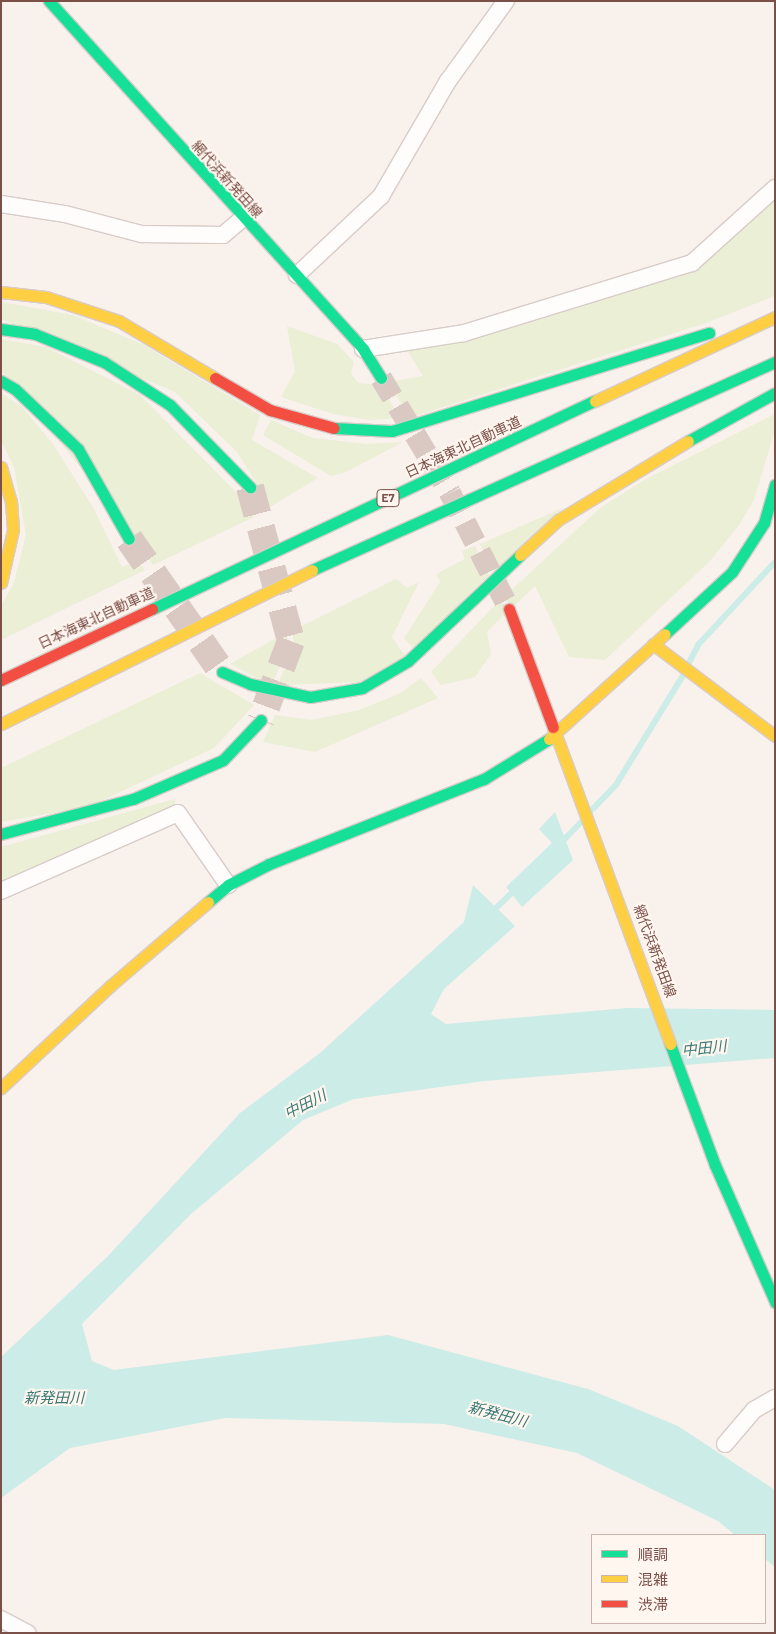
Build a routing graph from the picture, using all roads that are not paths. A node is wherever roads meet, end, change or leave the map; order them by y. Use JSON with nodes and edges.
{"nodes":[{"id":1,"x":49,"y":1,"type":"edge"},
{"id":2,"x":506,"y":1,"type":"edge"},
{"id":3,"x":775,"y":188,"type":"edge"},
{"id":4,"x":1,"y":204,"type":"edge"},
{"id":5,"x":242,"y":218,"type":"junction"},
{"id":6,"x":296,"y":275,"type":"junction"},
{"id":7,"x":1,"y":292,"type":"edge"},
{"id":8,"x":775,"y":308,"type":"edge"},
{"id":9,"x":775,"y":317,"type":"edge"},
{"id":10,"x":1,"y":328,"type":"edge"},
{"id":11,"x":363,"y":349,"type":"junction"},
{"id":12,"x":775,"y":362,"type":"edge"},
{"id":13,"x":381,"y":378,"type":"tunnel mouth"},
{"id":14,"x":1,"y":381,"type":"edge"},
{"id":15,"x":775,"y":393,"type":"edge"},
{"id":16,"x":1,"y":467,"type":"edge"},
{"id":17,"x":775,"y":485,"type":"edge"},
{"id":18,"x":250,"y":487,"type":"tunnel mouth"},
{"id":19,"x":129,"y":539,"type":"tunnel mouth"},
{"id":20,"x":1,"y":583,"type":"edge"},
{"id":21,"x":509,"y":609,"type":"tunnel mouth"},
{"id":22,"x":653,"y":644,"type":"junction"},
{"id":23,"x":222,"y":672,"type":"tunnel mouth"},
{"id":24,"x":1,"y":680,"type":"edge"},
{"id":25,"x":261,"y":720,"type":"tunnel mouth"},
{"id":26,"x":1,"y":724,"type":"edge"},
{"id":27,"x":558,"y":733,"type":"junction"},
{"id":28,"x":775,"y":736,"type":"edge"},
{"id":29,"x":1,"y":834,"type":"edge"},
{"id":30,"x":228,"y":885,"type":"junction"},
{"id":31,"x":1,"y":892,"type":"edge"},
{"id":32,"x":1,"y":1088,"type":"edge"},
{"id":33,"x":775,"y":1302,"type":"edge"},
{"id":34,"x":775,"y":1398,"type":"edge"},
{"id":35,"x":725,"y":1444,"type":"dead end"},
{"id":36,"x":2,"y":1620,"type":"edge"},
{"id":37,"x":27,"y":1633,"type":"edge"}],
"edges":[{"from":1,"to":5,"type":"main road","name":"網代浜新発田線"},
{"from":2,"to":6,"type":"street"},
{"from":3,"to":11,"type":"street"},
{"from":4,"to":5,"type":"street"},
{"from":5,"to":6,"type":"main road","name":"網代浜新発田線"},
{"from":6,"to":11,"type":"main road","name":"網代浜新発田線"},
{"from":7,"to":8,"type":"main road"},
{"from":9,"to":24,"type":"main road","name":"日本海東北自動車道","number":"E7"},
{"from":10,"to":18,"type":"main road"},
{"from":11,"to":13,"type":"main road","name":"網代浜新発田線"},
{"from":12,"to":26,"type":"main road","number":"E7"},
{"from":14,"to":19,"type":"main road"},
{"from":15,"to":23,"type":"main road"},
{"from":16,"to":20,"type":"main road"},
{"from":17,"to":22,"type":"main road"},
{"from":21,"to":27,"type":"main road","name":"網代浜新発田線"},
{"from":22,"to":27,"type":"main road"},
{"from":22,"to":28,"type":"main road"},
{"from":25,"to":29,"type":"main road"},
{"from":27,"to":30,"type":"main road"},
{"from":27,"to":33,"type":"main road","name":"網代浜新発田線"},
{"from":30,"to":31,"type":"street"},
{"from":30,"to":32,"type":"main road"},
{"from":34,"to":35,"type":"street"},
{"from":36,"to":37,"type":"street"}]}
